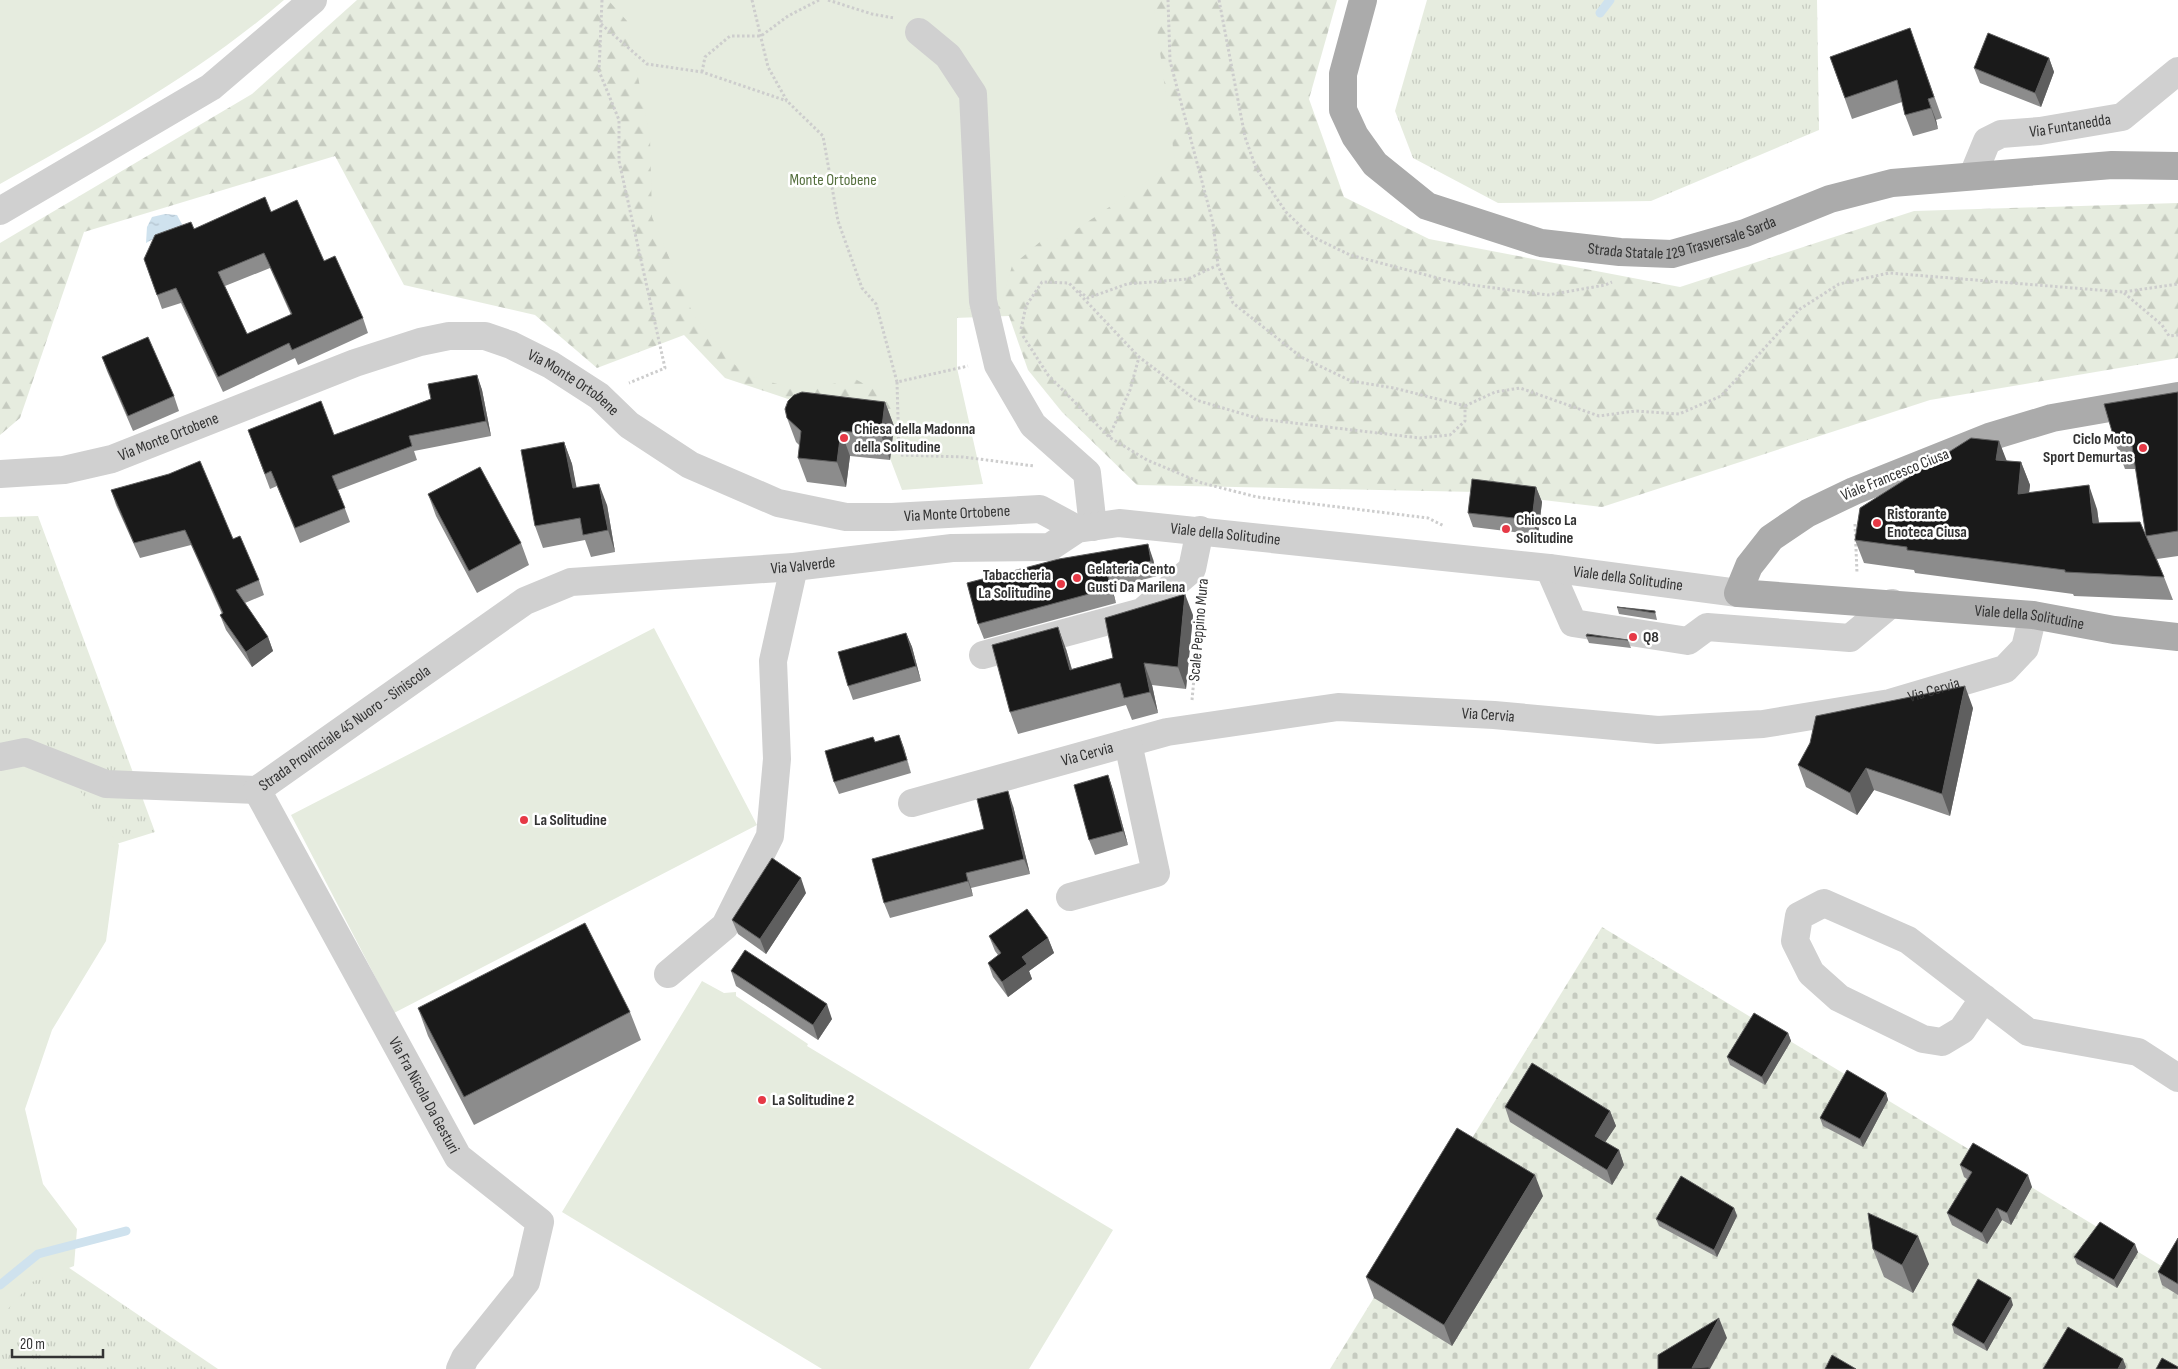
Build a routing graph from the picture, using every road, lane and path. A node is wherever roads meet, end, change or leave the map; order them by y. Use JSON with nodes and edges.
{"nodes":[{"id":1,"x":313,"y":0,"type":"edge"},
{"id":2,"x":602,"y":0,"type":"edge"},
{"id":3,"x":752,"y":0,"type":"edge"},
{"id":4,"x":819,"y":0,"type":"edge"},
{"id":5,"x":828,"y":0,"type":"edge"},
{"id":6,"x":1168,"y":0,"type":"edge"},
{"id":7,"x":1363,"y":0,"type":"edge"},
{"id":8,"x":600,"y":24,"type":"junction"},
{"id":9,"x":919,"y":32,"type":"joint"},
{"id":10,"x":761,"y":36,"type":"junction"},
{"id":11,"x":2178,"y":71,"type":"edge"},
{"id":12,"x":702,"y":72,"type":"junction"},
{"id":13,"x":787,"y":102,"type":"junction"},
{"id":14,"x":2178,"y":166,"type":"edge"},
{"id":15,"x":1973,"y":175,"type":"junction"},
{"id":16,"x":0,"y":211,"type":"edge"},
{"id":17,"x":1218,"y":265,"type":"junction"},
{"id":18,"x":1069,"y":283,"type":"junction"},
{"id":19,"x":2178,"y":284,"type":"edge"},
{"id":20,"x":2123,"y":292,"type":"junction"},
{"id":21,"x":2178,"y":336,"type":"edge"},
{"id":22,"x":1139,"y":357,"type":"junction"},
{"id":23,"x":998,"y":365,"type":"junction"},
{"id":24,"x":897,"y":382,"type":"junction"},
{"id":25,"x":599,"y":396,"type":"junction"},
{"id":26,"x":2178,"y":396,"type":"edge"},
{"id":27,"x":1465,"y":406,"type":"junction"},
{"id":28,"x":1109,"y":436,"type":"junction"},
{"id":29,"x":1039,"y":467,"type":"dead end"},
{"id":30,"x":0,"y":474,"type":"edge"},
{"id":31,"x":1854,"y":490,"type":"junction"},
{"id":32,"x":1085,"y":528,"type":"junction"},
{"id":33,"x":1452,"y":529,"type":"dead end"},
{"id":34,"x":1200,"y":530,"type":"junction"},
{"id":35,"x":794,"y":567,"type":"junction"},
{"id":36,"x":1549,"y":568,"type":"junction"},
{"id":37,"x":1738,"y":593,"type":"junction"},
{"id":38,"x":1202,"y":600,"type":"dead end"},
{"id":39,"x":526,"y":601,"type":"joint"},
{"id":40,"x":1858,"y":601,"type":"junction"},
{"id":41,"x":1892,"y":603,"type":"junction"},
{"id":42,"x":2033,"y":615,"type":"junction"},
{"id":43,"x":2178,"y":636,"type":"edge"},
{"id":44,"x":983,"y":655,"type":"dead end"},
{"id":45,"x":1190,"y":729,"type":"junction"},
{"id":46,"x":1128,"y":743,"type":"junction"},
{"id":47,"x":0,"y":757,"type":"edge"},
{"id":48,"x":257,"y":790,"type":"junction"},
{"id":49,"x":912,"y":803,"type":"dead end"},
{"id":50,"x":1070,"y":897,"type":"dead end"},
{"id":51,"x":668,"y":974,"type":"dead end"},
{"id":52,"x":1984,"y":998,"type":"junction"},
{"id":53,"x":2178,"y":1078,"type":"edge"},
{"id":54,"x":460,"y":1369,"type":"edge"}],
"edges":[{"from":1,"to":16,"type":"street"},
{"from":2,"to":8,"type":"path"},
{"from":3,"to":10,"type":"path"},
{"from":4,"to":10,"type":"path"},
{"from":5,"to":9,"type":"path"},
{"from":6,"to":17,"type":"path"},
{"from":7,"to":15,"type":"main road","name":"Strada Statale 129 Trasversale Sarda"},
{"from":8,"to":12,"type":"path"},
{"from":8,"to":25,"type":"path"},
{"from":9,"to":23,"type":"street"},
{"from":10,"to":12,"type":"path"},
{"from":10,"to":13,"type":"path"},
{"from":11,"to":15,"type":"street","name":"Via Funtanedda"},
{"from":12,"to":13,"type":"path"},
{"from":13,"to":24,"type":"path"},
{"from":14,"to":15,"type":"main road","name":"Strada Statale 129 Trasversale Sarda"},
{"from":17,"to":18,"type":"path"},
{"from":17,"to":27,"type":"path"},
{"from":18,"to":22,"type":"path"},
{"from":18,"to":28,"type":"path"},
{"from":19,"to":20,"type":"path"},
{"from":20,"to":21,"type":"path"},
{"from":20,"to":27,"type":"path"},
{"from":22,"to":27,"type":"path"},
{"from":22,"to":28,"type":"path"},
{"from":23,"to":24,"type":"path"},
{"from":23,"to":32,"type":"street"},
{"from":24,"to":29,"type":"path"},
{"from":25,"to":30,"type":"street","name":"Via Monte Ortobene"},
{"from":25,"to":32,"type":"street","name":"Via Monte Ortobene"},
{"from":26,"to":31,"type":"main road","name":"Viale Francesco Ciusa"},
{"from":28,"to":33,"type":"path"},
{"from":31,"to":37,"type":"main road","name":"Viale Francesco Ciusa"},
{"from":31,"to":40,"type":"path"},
{"from":32,"to":34,"type":"street","name":"Viale della Solitudine"},
{"from":32,"to":35,"type":"street","name":"Via Valverde"},
{"from":34,"to":36,"type":"street","name":"Viale della Solitudine"},
{"from":34,"to":44,"type":"street"},
{"from":35,"to":39,"type":"street","name":"Via Valverde"},
{"from":35,"to":51,"type":"street"},
{"from":36,"to":37,"type":"street","name":"Viale della Solitudine"},
{"from":36,"to":41,"type":"street"},
{"from":37,"to":40,"type":"main road","name":"Viale della Solitudine"},
{"from":38,"to":45,"type":"path","name":"Scale Peppino Mura"},
{"from":39,"to":48,"type":"street","name":"Strada Provinciale 45 Nuoro - Siniscola"},
{"from":40,"to":41,"type":"main road","name":"Viale della Solitudine"},
{"from":41,"to":42,"type":"main road","name":"Viale della Solitudine"},
{"from":42,"to":43,"type":"main road","name":"Viale della Solitudine"},
{"from":42,"to":45,"type":"street","name":"Via Cervia"},
{"from":45,"to":46,"type":"street","name":"Via Cervia"},
{"from":46,"to":49,"type":"street","name":"Via Cervia"},
{"from":46,"to":50,"type":"street"},
{"from":47,"to":48,"type":"street","name":"Strada Provinciale 45 Nuoro - Siniscola"},
{"from":48,"to":54,"type":"street","name":"Via Fra Nicola Da Gesturi"},
{"from":52,"to":52,"type":"street"},
{"from":52,"to":53,"type":"street"}]}
